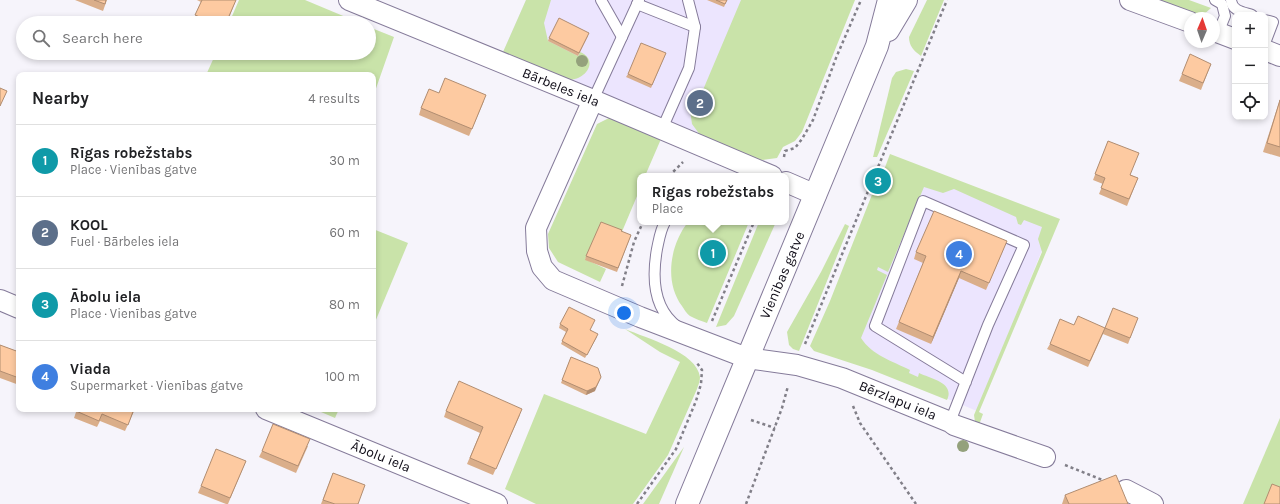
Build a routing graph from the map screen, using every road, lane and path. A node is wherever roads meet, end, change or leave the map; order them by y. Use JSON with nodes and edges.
{"nodes":[{"id":1,"x":350,"y":0,"type":"edge"},
{"id":2,"x":601,"y":0,"type":"edge"},
{"id":3,"x":688,"y":0,"type":"edge"},
{"id":4,"x":861,"y":0,"type":"edge"},
{"id":5,"x":889,"y":0,"type":"edge"},
{"id":6,"x":906,"y":0,"type":"edge"},
{"id":7,"x":947,"y":0,"type":"edge"},
{"id":8,"x":1130,"y":0,"type":"edge"},
{"id":9,"x":1231,"y":0,"type":"edge"},
{"id":10,"x":1218,"y":1,"type":"edge"},
{"id":11,"x":638,"y":2,"type":"edge"},
{"id":12,"x":1243,"y":12,"type":"edge"},
{"id":13,"x":1184,"y":20,"type":"edge"},
{"id":14,"x":1268,"y":21,"type":"edge"},
{"id":15,"x":695,"y":27,"type":"junction"},
{"id":16,"x":1222,"y":34,"type":"edge"},
{"id":17,"x":1268,"y":35,"type":"edge"},
{"id":18,"x":622,"y":37,"type":"junction"},
{"id":19,"x":877,"y":46,"type":"junction"},
{"id":20,"x":1268,"y":51,"type":"edge"},
{"id":21,"x":1280,"y":56,"type":"edge"},
{"id":22,"x":593,"y":100,"type":"junction"},
{"id":23,"x":662,"y":130,"type":"junction"},
{"id":24,"x":777,"y":173,"type":"edge"},
{"id":25,"x":780,"y":173,"type":"edge"},
{"id":26,"x":789,"y":179,"type":"edge"},
{"id":27,"x":816,"y":195,"type":"junction"},
{"id":28,"x":642,"y":225,"type":"edge"},
{"id":29,"x":663,"y":225,"type":"edge"},
{"id":30,"x":753,"y":225,"type":"edge"},
{"id":31,"x":0,"y":300,"type":"edge"},
{"id":32,"x":16,"y":307,"type":"edge"},
{"id":33,"x":617,"y":307,"type":"junction"},
{"id":34,"x":704,"y":341,"type":"junction"},
{"id":35,"x":747,"y":358,"type":"junction"},
{"id":36,"x":797,"y":364,"type":"junction"},
{"id":37,"x":842,"y":378,"type":"junction"},
{"id":38,"x":966,"y":382,"type":"junction"},
{"id":39,"x":696,"y":401,"type":"dead end"},
{"id":40,"x":273,"y":412,"type":"edge"},
{"id":41,"x":752,"y":420,"type":"dead end"},
{"id":42,"x":950,"y":422,"type":"junction"},
{"id":43,"x":774,"y":428,"type":"junction"},
{"id":44,"x":1045,"y":456,"type":"joint"},
{"id":45,"x":1126,"y":490,"type":"joint"},
{"id":46,"x":497,"y":504,"type":"edge"},
{"id":47,"x":637,"y":504,"type":"edge"},
{"id":48,"x":687,"y":504,"type":"edge"},
{"id":49,"x":746,"y":504,"type":"edge"},
{"id":50,"x":916,"y":504,"type":"edge"},
{"id":51,"x":1153,"y":504,"type":"edge"}],
"edges":[{"from":1,"to":22,"type":"street","name":"Bārbeles iela"},
{"from":2,"to":18,"type":"lane"},
{"from":3,"to":15,"type":"lane"},
{"from":4,"to":25,"type":"path"},
{"from":5,"to":19,"type":"highway","name":"Vienības gatve"},
{"from":6,"to":19,"type":"highway","name":"Vienības gatve"},
{"from":7,"to":36,"type":"path"},
{"from":8,"to":13,"type":"street"},
{"from":9,"to":12,"type":"lane"},
{"from":10,"to":16,"type":"lane"},
{"from":11,"to":15,"type":"lane"},
{"from":11,"to":18,"type":"lane"},
{"from":14,"to":17,"type":"lane"},
{"from":15,"to":23,"type":"lane"},
{"from":18,"to":22,"type":"lane"},
{"from":19,"to":27,"type":"highway","name":"Vienības gatve"},
{"from":20,"to":21,"type":"street"},
{"from":22,"to":23,"type":"street","name":"Bārbeles iela"},
{"from":22,"to":33,"type":"street","name":"Bērzlapu iela"},
{"from":23,"to":24,"type":"street","name":"Bārbeles iela"},
{"from":26,"to":27,"type":"street","name":"Bārbeles iela"},
{"from":27,"to":35,"type":"highway","name":"Vienības gatve"},
{"from":28,"to":33,"type":"path"},
{"from":29,"to":34,"type":"lane"},
{"from":30,"to":34,"type":"path"},
{"from":31,"to":32,"type":"street"},
{"from":33,"to":34,"type":"street","name":"Bērzlapu iela"},
{"from":34,"to":35,"type":"street","name":"Bērzlapu iela"},
{"from":35,"to":36,"type":"street","name":"Bērzlapu iela"},
{"from":35,"to":48,"type":"highway","name":"Vienības gatve"},
{"from":36,"to":37,"type":"street","name":"Bērzlapu iela"},
{"from":36,"to":43,"type":"path"},
{"from":37,"to":42,"type":"street","name":"Bērzlapu iela"},
{"from":37,"to":50,"type":"path"},
{"from":38,"to":38,"type":"lane"},
{"from":38,"to":42,"type":"lane"},
{"from":39,"to":47,"type":"path"},
{"from":40,"to":46,"type":"street","name":"Ābolu iela"},
{"from":41,"to":43,"type":"path"},
{"from":42,"to":44,"type":"street","name":"Bērzlapu iela"},
{"from":43,"to":49,"type":"path"},
{"from":44,"to":45,"type":"path"},
{"from":45,"to":51,"type":"street"}]}
